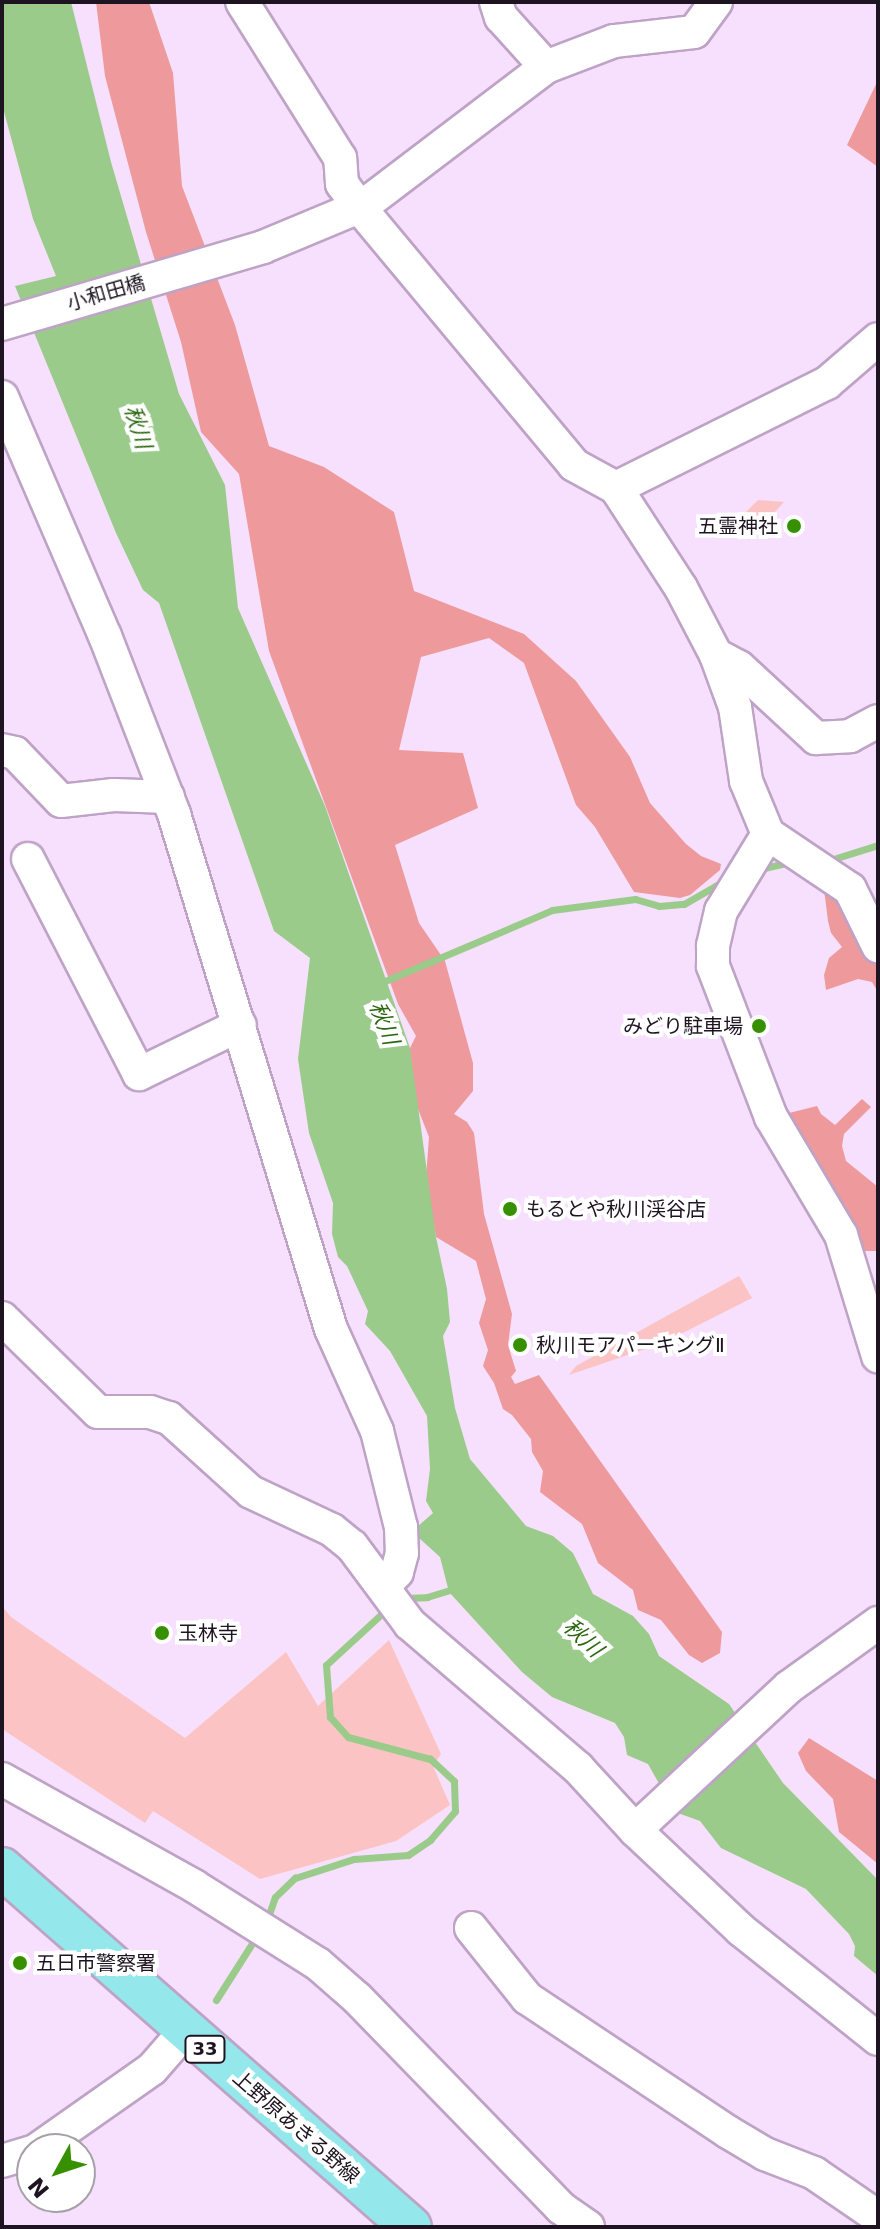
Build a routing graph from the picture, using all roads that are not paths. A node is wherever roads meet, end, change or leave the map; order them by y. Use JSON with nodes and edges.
{"nodes":[{"id":1,"x":242,"y":2,"type":"edge"},
{"id":2,"x":496,"y":2,"type":"edge"},
{"id":3,"x":716,"y":2,"type":"edge"},
{"id":4,"x":546,"y":67,"type":"junction"},
{"id":5,"x":2,"y":324,"type":"edge"},
{"id":6,"x":878,"y":339,"type":"edge"},
{"id":7,"x":2,"y":397,"type":"edge"},
{"id":8,"x":616,"y":488,"type":"junction"},
{"id":9,"x":716,"y":655,"type":"junction"},
{"id":10,"x":878,"y":721,"type":"edge"},
{"id":11,"x":2,"y":750,"type":"edge"},
{"id":12,"x":168,"y":797,"type":"junction"},
{"id":13,"x":768,"y":834,"type":"junction"},
{"id":14,"x":28,"y":859,"type":"dead end"},
{"id":15,"x":878,"y":946,"type":"edge"},
{"id":16,"x":240,"y":1025,"type":"junction"},
{"id":17,"x":2,"y":1318,"type":"edge"},
{"id":18,"x":878,"y":1356,"type":"edge"},
{"id":19,"x":389,"y":1596,"type":"junction"},
{"id":20,"x":878,"y":1623,"type":"edge"},
{"id":21,"x":2,"y":1779,"type":"edge"},
{"id":22,"x":640,"y":1826,"type":"junction"},
{"id":23,"x":2,"y":1868,"type":"edge"},
{"id":24,"x":471,"y":1928,"type":"dead end"},
{"id":25,"x":185,"y":2031,"type":"junction"},
{"id":26,"x":878,"y":2039,"type":"edge"},
{"id":27,"x":61,"y":2133,"type":"edge"},
{"id":28,"x":878,"y":2217,"type":"edge"},
{"id":29,"x":411,"y":2227,"type":"edge"},
{"id":30,"x":588,"y":2227,"type":"edge"}],
"edges":[{"from":1,"to":5,"type":"street","name":"小和田橋"},
{"from":2,"to":4,"type":"street"},
{"from":3,"to":4,"type":"street"},
{"from":4,"to":8,"type":"street"},
{"from":6,"to":8,"type":"street"},
{"from":7,"to":12,"type":"street"},
{"from":8,"to":9,"type":"street"},
{"from":9,"to":10,"type":"street"},
{"from":9,"to":13,"type":"street"},
{"from":11,"to":12,"type":"street"},
{"from":12,"to":16,"type":"street"},
{"from":13,"to":15,"type":"street"},
{"from":13,"to":18,"type":"street"},
{"from":14,"to":16,"type":"street"},
{"from":16,"to":19,"type":"street"},
{"from":17,"to":19,"type":"street"},
{"from":19,"to":22,"type":"street"},
{"from":20,"to":22,"type":"street"},
{"from":21,"to":30,"type":"street"},
{"from":22,"to":26,"type":"street"},
{"from":23,"to":25,"type":"main road","name":"上野原あきる野線","number":"33"},
{"from":24,"to":28,"type":"street"},
{"from":25,"to":27,"type":"street"},
{"from":25,"to":29,"type":"main road","name":"上野原あきる野線","number":"33"}]}
